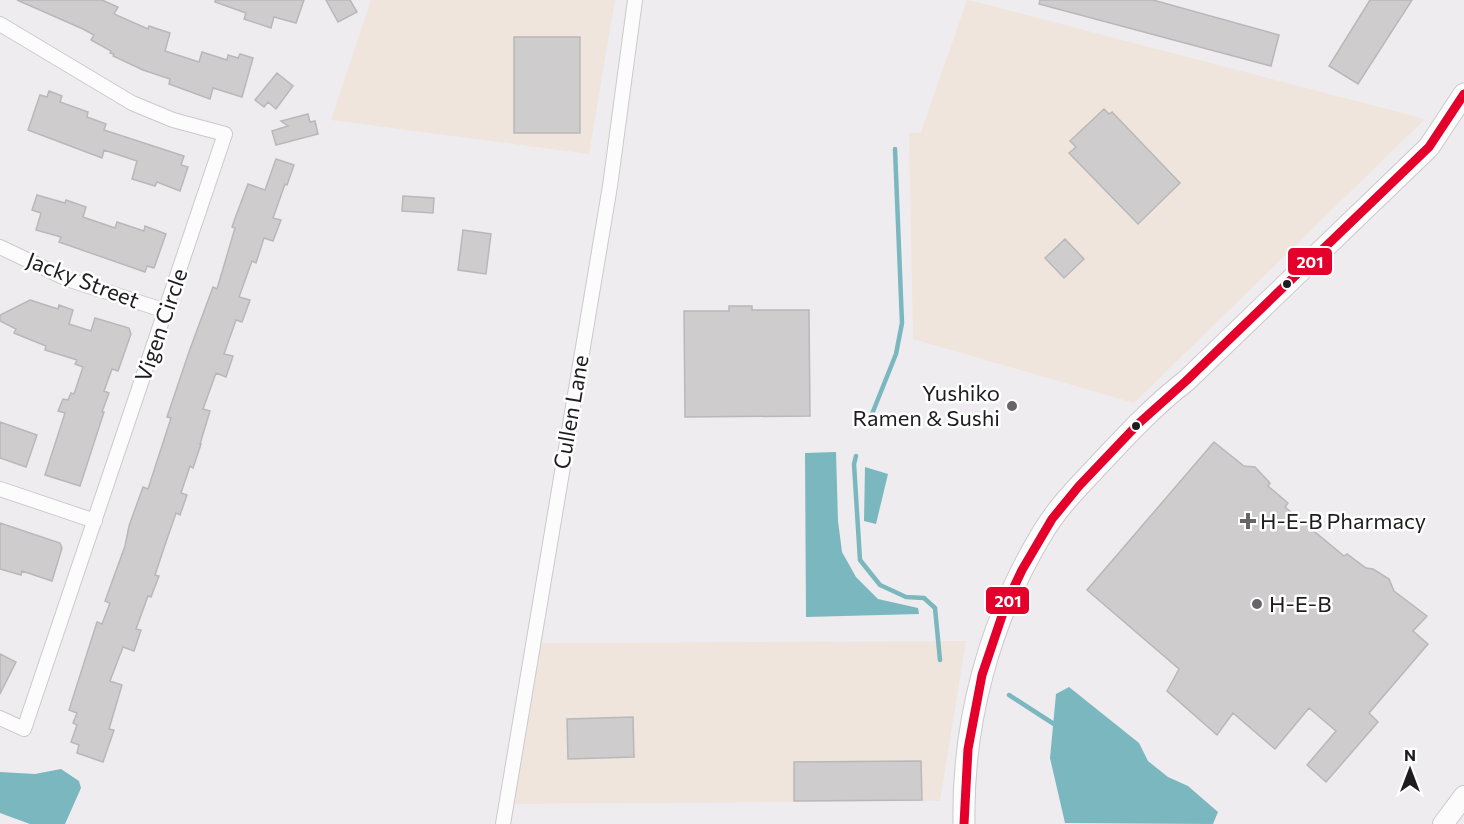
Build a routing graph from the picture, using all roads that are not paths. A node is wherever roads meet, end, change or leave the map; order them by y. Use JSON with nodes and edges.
{"nodes":[{"id":1,"x":635,"y":0,"type":"edge"},
{"id":2,"x":0,"y":24,"type":"edge"},
{"id":3,"x":1464,"y":94,"type":"edge"},
{"id":4,"x":0,"y":247,"type":"edge"},
{"id":5,"x":166,"y":311,"type":"junction"},
{"id":6,"x":0,"y":489,"type":"edge"},
{"id":7,"x":95,"y":521,"type":"junction"},
{"id":8,"x":0,"y":718,"type":"edge"},
{"id":9,"x":1464,"y":796,"type":"edge"},
{"id":10,"x":503,"y":824,"type":"edge"},
{"id":11,"x":964,"y":824,"type":"edge"},
{"id":12,"x":1443,"y":824,"type":"edge"}],
"edges":[{"from":1,"to":10,"type":"street","name":"Cullen Lane"},
{"from":2,"to":5,"type":"street","name":"Vigen Circle"},
{"from":3,"to":11,"type":"main road"},
{"from":4,"to":5,"type":"street","name":"Jacky Street"},
{"from":5,"to":7,"type":"street","name":"Vigen Circle"},
{"from":6,"to":7,"type":"street"},
{"from":7,"to":8,"type":"street","name":"Vigen Circle"},
{"from":9,"to":12,"type":"main road"}]}
